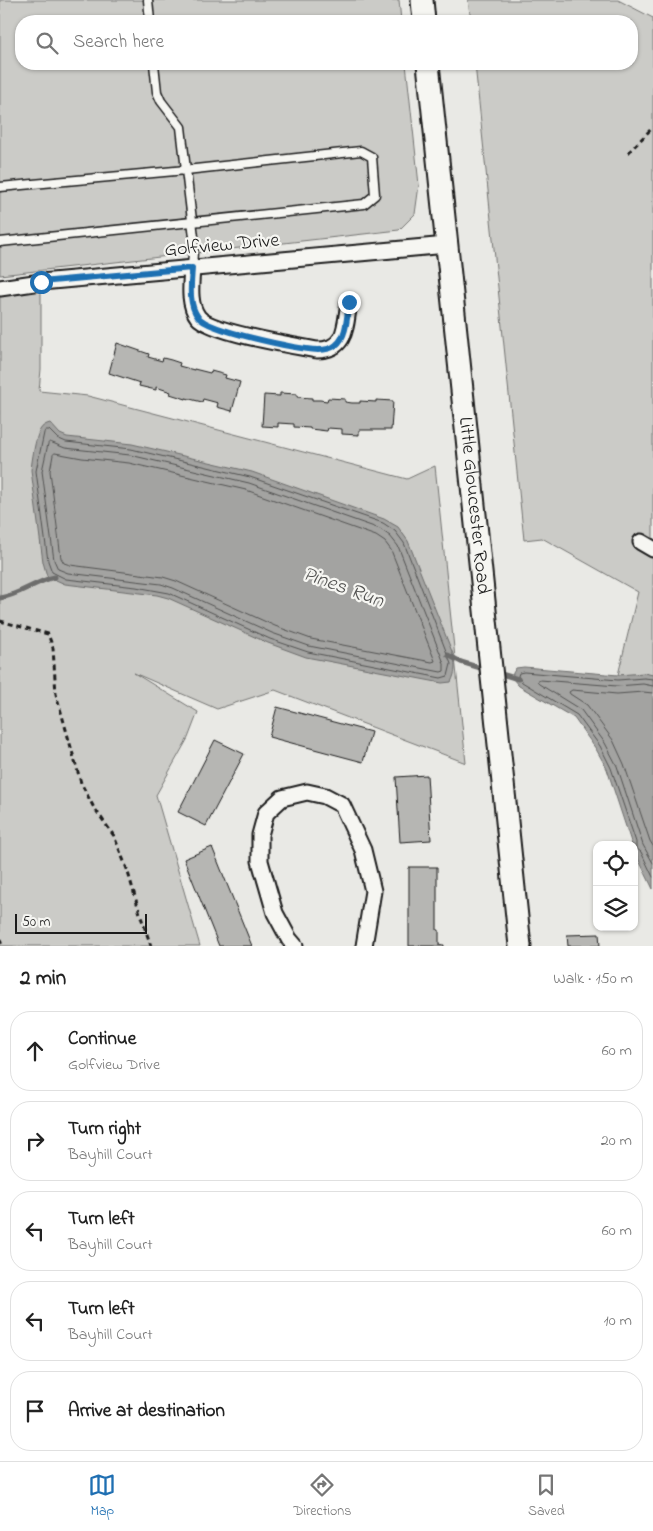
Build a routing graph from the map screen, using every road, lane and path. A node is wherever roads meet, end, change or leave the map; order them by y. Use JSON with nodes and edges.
{"nodes":[{"id":1,"x":148,"y":0,"type":"edge"},
{"id":2,"x":422,"y":0,"type":"edge"},
{"id":3,"x":149,"y":15,"type":"edge"},
{"id":4,"x":423,"y":15,"type":"edge"},
{"id":5,"x":155,"y":70,"type":"edge"},
{"id":6,"x":429,"y":70,"type":"edge"},
{"id":7,"x":653,"y":127,"type":"edge"},
{"id":8,"x":628,"y":154,"type":"dead end"},
{"id":9,"x":186,"y":170,"type":"junction"},
{"id":10,"x":0,"y":187,"type":"edge"},
{"id":11,"x":192,"y":222,"type":"junction"},
{"id":12,"x":0,"y":242,"type":"edge"},
{"id":13,"x":447,"y":245,"type":"junction"},
{"id":14,"x":192,"y":268,"type":"junction"},
{"id":15,"x":0,"y":288,"type":"edge"},
{"id":16,"x":349,"y":302,"type":"dead end"},
{"id":17,"x":0,"y":621,"type":"edge"},
{"id":18,"x":0,"y":939,"type":"edge"},
{"id":19,"x":2,"y":946,"type":"edge"},
{"id":20,"x":151,"y":946,"type":"edge"},
{"id":21,"x":295,"y":946,"type":"edge"},
{"id":22,"x":364,"y":946,"type":"edge"},
{"id":23,"x":520,"y":946,"type":"edge"}],
"edges":[{"from":1,"to":3,"type":"lane"},
{"from":2,"to":4,"type":"street"},
{"from":5,"to":9,"type":"lane"},
{"from":6,"to":13,"type":"street","name":"Little Gloucester Road"},
{"from":7,"to":8,"type":"path"},
{"from":9,"to":10,"type":"lane"},
{"from":9,"to":11,"type":"lane"},
{"from":9,"to":11,"type":"lane"},
{"from":11,"to":12,"type":"lane"},
{"from":11,"to":14,"type":"lane"},
{"from":13,"to":14,"type":"street","name":"Golfview Drive"},
{"from":13,"to":23,"type":"street","name":"Little Gloucester Road"},
{"from":14,"to":15,"type":"street","name":"Golfview Drive"},
{"from":14,"to":16,"type":"street"},
{"from":17,"to":20,"type":"path"},
{"from":18,"to":19,"type":"path"},
{"from":21,"to":22,"type":"street"}]}
